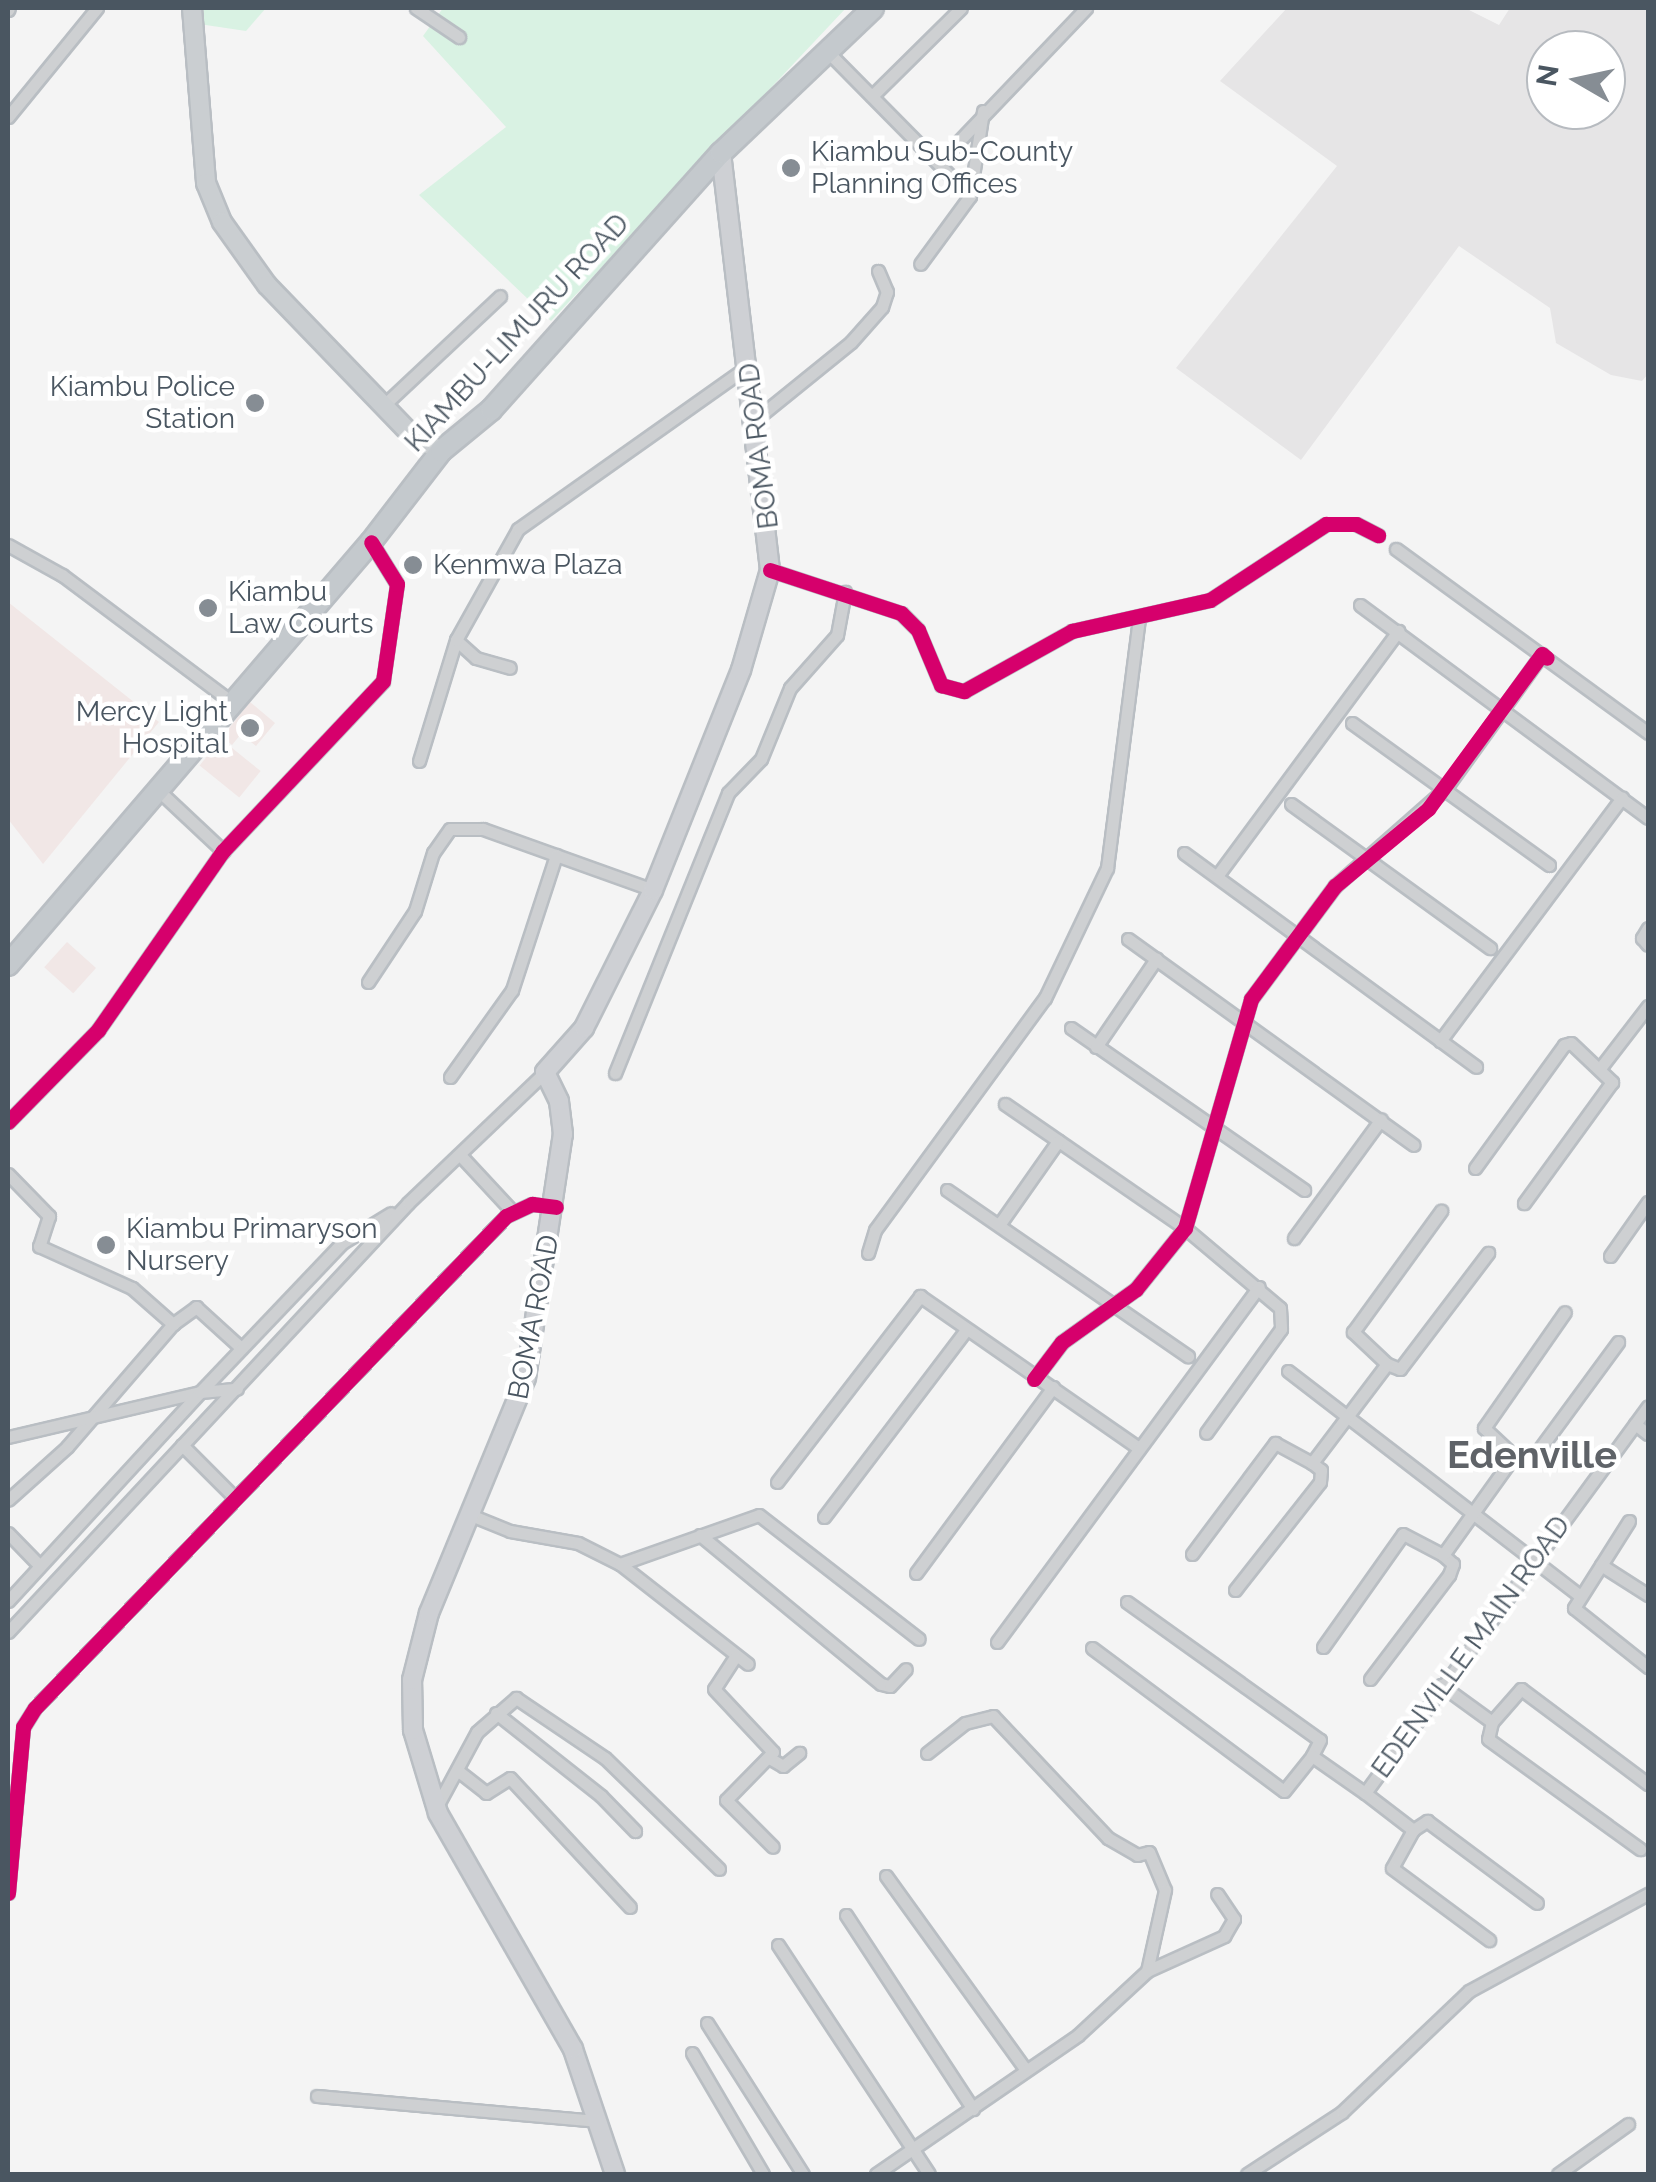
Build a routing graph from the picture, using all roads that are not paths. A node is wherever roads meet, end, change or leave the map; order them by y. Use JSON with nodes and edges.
{"nodes":[{"id":1,"x":97,"y":8,"type":"edge"},
{"id":2,"x":192,"y":8,"type":"edge"},
{"id":3,"x":416,"y":8,"type":"edge"},
{"id":4,"x":873,"y":8,"type":"edge"},
{"id":5,"x":961,"y":8,"type":"edge"},
{"id":6,"x":1086,"y":8,"type":"edge"},
{"id":7,"x":459,"y":37,"type":"dead end"},
{"id":8,"x":826,"y":50,"type":"junction"},
{"id":9,"x":872,"y":96,"type":"junction"},
{"id":10,"x":983,"y":110,"type":"junction"},
{"id":11,"x":8,"y":116,"type":"edge"},
{"id":12,"x":721,"y":152,"type":"junction"},
{"id":13,"x":939,"y":162,"type":"junction"},
{"id":14,"x":970,"y":196,"type":"junction"},
{"id":15,"x":920,"y":264,"type":"dead end"},
{"id":16,"x":878,"y":271,"type":"dead end"},
{"id":17,"x":500,"y":296,"type":"dead end"},
{"id":18,"x":749,"y":366,"type":"junction"},
{"id":19,"x":384,"y":405,"type":"junction"},
{"id":20,"x":756,"y":419,"type":"junction"},
{"id":21,"x":441,"y":450,"type":"junction"},
{"id":22,"x":1378,"y":536,"type":"dead end"},
{"id":23,"x":372,"y":542,"type":"junction"},
{"id":24,"x":8,"y":545,"type":"edge"},
{"id":25,"x":1396,"y":549,"type":"dead end"},
{"id":26,"x":770,"y":570,"type":"junction"},
{"id":27,"x":846,"y":592,"type":"junction"},
{"id":28,"x":1360,"y":604,"type":"dead end"},
{"id":29,"x":1140,"y":618,"type":"junction"},
{"id":30,"x":1398,"y":631,"type":"junction"},
{"id":31,"x":456,"y":640,"type":"junction"},
{"id":32,"x":1544,"y":656,"type":"junction"},
{"id":33,"x":510,"y":668,"type":"dead end"},
{"id":34,"x":232,"y":702,"type":"junction"},
{"id":35,"x":1504,"y":708,"type":"junction"},
{"id":36,"x":1352,"y":723,"type":"dead end"},
{"id":37,"x":1648,"y":732,"type":"edge"},
{"id":38,"x":420,"y":762,"type":"dead end"},
{"id":39,"x":157,"y":789,"type":"junction"},
{"id":40,"x":1446,"y":789,"type":"junction"},
{"id":41,"x":1622,"y":798,"type":"junction"},
{"id":42,"x":1291,"y":804,"type":"dead end"},
{"id":43,"x":1648,"y":818,"type":"edge"},
{"id":44,"x":223,"y":850,"type":"junction"},
{"id":45,"x":1184,"y":853,"type":"dead end"},
{"id":46,"x":556,"y":855,"type":"junction"},
{"id":47,"x":1367,"y":858,"type":"junction"},
{"id":48,"x":1549,"y":866,"type":"dead end"},
{"id":49,"x":1216,"y":876,"type":"junction"},
{"id":50,"x":653,"y":890,"type":"junction"},
{"id":51,"x":1648,"y":928,"type":"edge"},
{"id":52,"x":1300,"y":935,"type":"junction"},
{"id":53,"x":1128,"y":939,"type":"dead end"},
{"id":54,"x":1648,"y":945,"type":"edge"},
{"id":55,"x":1490,"y":948,"type":"dead end"},
{"id":56,"x":1156,"y":959,"type":"junction"},
{"id":57,"x":8,"y":965,"type":"edge"},
{"id":58,"x":368,"y":982,"type":"dead end"},
{"id":59,"x":1646,"y":1013,"type":"edge"},
{"id":60,"x":1244,"y":1019,"type":"junction"},
{"id":61,"x":1071,"y":1028,"type":"dead end"},
{"id":62,"x":1440,"y":1041,"type":"junction"},
{"id":63,"x":1096,"y":1047,"type":"junction"},
{"id":64,"x":1476,"y":1067,"type":"dead end"},
{"id":65,"x":1601,"y":1067,"type":"junction"},
{"id":66,"x":546,"y":1072,"type":"junction"},
{"id":67,"x":615,"y":1073,"type":"dead end"},
{"id":68,"x":450,"y":1077,"type":"dead end"},
{"id":69,"x":1005,"y":1104,"type":"dead end"},
{"id":70,"x":1381,"y":1120,"type":"junction"},
{"id":71,"x":8,"y":1122,"type":"edge"},
{"id":72,"x":1214,"y":1123,"type":"junction"},
{"id":73,"x":1058,"y":1141,"type":"junction"},
{"id":74,"x":1414,"y":1145,"type":"dead end"},
{"id":75,"x":460,"y":1156,"type":"junction"},
{"id":76,"x":1474,"y":1168,"type":"dead end"},
{"id":77,"x":8,"y":1174,"type":"edge"},
{"id":78,"x":947,"y":1190,"type":"dead end"},
{"id":79,"x":1304,"y":1190,"type":"dead end"},
{"id":80,"x":1524,"y":1202,"type":"dead end"},
{"id":81,"x":1648,"y":1202,"type":"edge"},
{"id":82,"x":408,"y":1203,"type":"junction"},
{"id":83,"x":556,"y":1207,"type":"junction"},
{"id":84,"x":1441,"y":1211,"type":"dead end"},
{"id":85,"x":512,"y":1212,"type":"junction"},
{"id":86,"x":999,"y":1226,"type":"junction"},
{"id":87,"x":1185,"y":1228,"type":"junction"},
{"id":88,"x":1294,"y":1238,"type":"dead end"},
{"id":89,"x":868,"y":1253,"type":"dead end"},
{"id":90,"x":1488,"y":1253,"type":"dead end"},
{"id":91,"x":1610,"y":1256,"type":"dead end"},
{"id":92,"x":1259,"y":1287,"type":"junction"},
{"id":93,"x":1115,"y":1306,"type":"junction"},
{"id":94,"x":1564,"y":1312,"type":"dead end"},
{"id":95,"x":173,"y":1324,"type":"junction"},
{"id":96,"x":262,"y":1327,"type":"junction"},
{"id":97,"x":966,"y":1330,"type":"junction"},
{"id":98,"x":1618,"y":1342,"type":"dead end"},
{"id":99,"x":279,"y":1344,"type":"junction"},
{"id":100,"x":242,"y":1348,"type":"junction"},
{"id":101,"x":1188,"y":1356,"type":"dead end"},
{"id":102,"x":1387,"y":1364,"type":"junction"},
{"id":103,"x":1288,"y":1371,"type":"dead end"},
{"id":104,"x":1034,"y":1380,"type":"junction"},
{"id":105,"x":1052,"y":1387,"type":"junction"},
{"id":106,"x":237,"y":1389,"type":"junction"},
{"id":107,"x":200,"y":1392,"type":"junction"},
{"id":108,"x":1648,"y":1406,"type":"edge"},
{"id":109,"x":1346,"y":1415,"type":"junction"},
{"id":110,"x":86,"y":1420,"type":"junction"},
{"id":111,"x":1635,"y":1424,"type":"junction"},
{"id":112,"x":1206,"y":1433,"type":"dead end"},
{"id":113,"x":1648,"y":1434,"type":"edge"},
{"id":114,"x":8,"y":1437,"type":"edge"},
{"id":115,"x":182,"y":1445,"type":"junction"},
{"id":116,"x":1139,"y":1448,"type":"junction"},
{"id":117,"x":1514,"y":1456,"type":"junction"},
{"id":118,"x":1312,"y":1463,"type":"junction"},
{"id":119,"x":777,"y":1482,"type":"dead end"},
{"id":120,"x":234,"y":1497,"type":"junction"},
{"id":121,"x":8,"y":1500,"type":"edge"},
{"id":122,"x":1471,"y":1511,"type":"junction"},
{"id":123,"x":473,"y":1516,"type":"junction"},
{"id":124,"x":824,"y":1517,"type":"dead end"},
{"id":125,"x":1628,"y":1521,"type":"dead end"},
{"id":126,"x":8,"y":1533,"type":"edge"},
{"id":127,"x":700,"y":1535,"type":"junction"},
{"id":128,"x":1192,"y":1554,"type":"dead end"},
{"id":129,"x":1443,"y":1555,"type":"junction"},
{"id":130,"x":1533,"y":1561,"type":"junction"},
{"id":131,"x":38,"y":1564,"type":"junction"},
{"id":132,"x":620,"y":1564,"type":"junction"},
{"id":133,"x":1601,"y":1564,"type":"junction"},
{"id":134,"x":916,"y":1573,"type":"dead end"},
{"id":135,"x":1235,"y":1590,"type":"dead end"},
{"id":136,"x":1578,"y":1595,"type":"junction"},
{"id":137,"x":1648,"y":1595,"type":"edge"},
{"id":138,"x":8,"y":1601,"type":"edge"},
{"id":139,"x":1128,"y":1602,"type":"dead end"},
{"id":140,"x":8,"y":1632,"type":"edge"},
{"id":141,"x":919,"y":1640,"type":"dead end"},
{"id":142,"x":997,"y":1642,"type":"dead end"},
{"id":143,"x":1323,"y":1647,"type":"dead end"},
{"id":144,"x":1092,"y":1648,"type":"dead end"},
{"id":145,"x":735,"y":1657,"type":"junction"},
{"id":146,"x":748,"y":1664,"type":"dead end"},
{"id":147,"x":1648,"y":1668,"type":"edge"},
{"id":148,"x":906,"y":1669,"type":"dead end"},
{"id":149,"x":1370,"y":1679,"type":"dead end"},
{"id":150,"x":1441,"y":1686,"type":"junction"},
{"id":151,"x":496,"y":1713,"type":"junction"},
{"id":152,"x":1492,"y":1722,"type":"junction"},
{"id":153,"x":8,"y":1723,"type":"edge"},
{"id":154,"x":23,"y":1727,"type":"junction"},
{"id":155,"x":927,"y":1752,"type":"dead end"},
{"id":156,"x":799,"y":1753,"type":"dead end"},
{"id":157,"x":1312,"y":1756,"type":"junction"},
{"id":158,"x":771,"y":1760,"type":"junction"},
{"id":159,"x":458,"y":1770,"type":"junction"},
{"id":160,"x":1648,"y":1784,"type":"edge"},
{"id":161,"x":1365,"y":1792,"type":"junction"},
{"id":162,"x":436,"y":1808,"type":"junction"},
{"id":163,"x":1413,"y":1830,"type":"junction"},
{"id":164,"x":635,"y":1831,"type":"dead end"},
{"id":165,"x":772,"y":1847,"type":"dead end"},
{"id":166,"x":1640,"y":1850,"type":"dead end"},
{"id":167,"x":719,"y":1869,"type":"dead end"},
{"id":168,"x":886,"y":1876,"type":"dead end"},
{"id":169,"x":8,"y":1893,"type":"edge"},
{"id":170,"x":1216,"y":1894,"type":"dead end"},
{"id":171,"x":1648,"y":1894,"type":"edge"},
{"id":172,"x":1537,"y":1903,"type":"dead end"},
{"id":173,"x":630,"y":1907,"type":"dead end"},
{"id":174,"x":846,"y":1915,"type":"dead end"},
{"id":175,"x":1490,"y":1940,"type":"dead end"},
{"id":176,"x":778,"y":1945,"type":"dead end"},
{"id":177,"x":1147,"y":1971,"type":"junction"},
{"id":178,"x":706,"y":2024,"type":"dead end"},
{"id":179,"x":692,"y":2053,"type":"dead end"},
{"id":180,"x":1026,"y":2070,"type":"junction"},
{"id":181,"x":318,"y":2096,"type":"dead end"},
{"id":182,"x":973,"y":2109,"type":"junction"},
{"id":183,"x":599,"y":2121,"type":"junction"},
{"id":184,"x":1628,"y":2124,"type":"dead end"},
{"id":185,"x":910,"y":2150,"type":"junction"},
{"id":186,"x":616,"y":2174,"type":"edge"},
{"id":187,"x":763,"y":2174,"type":"edge"},
{"id":188,"x":804,"y":2174,"type":"edge"},
{"id":189,"x":876,"y":2174,"type":"edge"},
{"id":190,"x":930,"y":2174,"type":"edge"},
{"id":191,"x":1248,"y":2174,"type":"edge"},
{"id":192,"x":1558,"y":2174,"type":"edge"}],
"edges":[{"from":1,"to":11,"type":"street"},
{"from":2,"to":19,"type":"main road"},
{"from":3,"to":7,"type":"street"},
{"from":4,"to":8,"type":"highway","name":"KIAMBU-LIMURU ROAD"},
{"from":5,"to":9,"type":"street"},
{"from":6,"to":10,"type":"street"},
{"from":8,"to":9,"type":"street"},
{"from":8,"to":12,"type":"highway","name":"KIAMBU-LIMURU ROAD"},
{"from":9,"to":13,"type":"street"},
{"from":10,"to":13,"type":"street"},
{"from":10,"to":14,"type":"street"},
{"from":12,"to":18,"type":"main road","name":"BOMA ROAD"},
{"from":12,"to":21,"type":"highway","name":"KIAMBU-LIMURU ROAD"},
{"from":13,"to":14,"type":"street"},
{"from":14,"to":15,"type":"street"},
{"from":16,"to":20,"type":"street"},
{"from":17,"to":19,"type":"street"},
{"from":18,"to":20,"type":"main road","name":"BOMA ROAD"},
{"from":18,"to":31,"type":"street"},
{"from":19,"to":21,"type":"main road"},
{"from":20,"to":26,"type":"main road","name":"BOMA ROAD"},
{"from":21,"to":23,"type":"highway","name":"KIAMBU-LIMURU ROAD"},
{"from":22,"to":29,"type":"street"},
{"from":23,"to":34,"type":"highway","name":"KIAMBU-LIMURU ROAD"},
{"from":23,"to":44,"type":"street"},
{"from":24,"to":34,"type":"street"},
{"from":25,"to":32,"type":"street"},
{"from":26,"to":27,"type":"street"},
{"from":26,"to":50,"type":"main road","name":"BOMA ROAD"},
{"from":27,"to":29,"type":"street"},
{"from":27,"to":67,"type":"street"},
{"from":28,"to":30,"type":"street"},
{"from":29,"to":89,"type":"street"},
{"from":30,"to":35,"type":"street"},
{"from":30,"to":49,"type":"street"},
{"from":31,"to":33,"type":"street"},
{"from":31,"to":38,"type":"street"},
{"from":32,"to":35,"type":"street"},
{"from":32,"to":37,"type":"street"},
{"from":34,"to":39,"type":"highway","name":"KIAMBU-LIMURU ROAD"},
{"from":35,"to":40,"type":"street"},
{"from":35,"to":41,"type":"street"},
{"from":36,"to":40,"type":"street"},
{"from":39,"to":44,"type":"street"},
{"from":39,"to":57,"type":"highway","name":"KIAMBU-LIMURU ROAD"},
{"from":40,"to":47,"type":"street"},
{"from":40,"to":48,"type":"street"},
{"from":41,"to":43,"type":"street"},
{"from":41,"to":62,"type":"street"},
{"from":42,"to":47,"type":"street"},
{"from":44,"to":71,"type":"street"},
{"from":45,"to":49,"type":"street"},
{"from":46,"to":50,"type":"street"},
{"from":46,"to":58,"type":"street"},
{"from":46,"to":68,"type":"street"},
{"from":47,"to":52,"type":"street"},
{"from":47,"to":55,"type":"street"},
{"from":49,"to":52,"type":"street"},
{"from":50,"to":66,"type":"main road","name":"BOMA ROAD"},
{"from":51,"to":54,"type":"street"},
{"from":52,"to":60,"type":"street"},
{"from":52,"to":62,"type":"street"},
{"from":53,"to":56,"type":"street"},
{"from":56,"to":60,"type":"street"},
{"from":56,"to":63,"type":"street"},
{"from":59,"to":65,"type":"street"},
{"from":60,"to":70,"type":"street"},
{"from":60,"to":72,"type":"street"},
{"from":61,"to":63,"type":"street"},
{"from":62,"to":64,"type":"street"},
{"from":63,"to":72,"type":"street"},
{"from":65,"to":76,"type":"street"},
{"from":65,"to":80,"type":"street"},
{"from":66,"to":75,"type":"street"},
{"from":66,"to":83,"type":"main road","name":"BOMA ROAD"},
{"from":69,"to":73,"type":"street"},
{"from":70,"to":74,"type":"street"},
{"from":70,"to":88,"type":"street"},
{"from":72,"to":79,"type":"street"},
{"from":72,"to":87,"type":"street"},
{"from":73,"to":86,"type":"street"},
{"from":73,"to":87,"type":"street"},
{"from":75,"to":82,"type":"street"},
{"from":75,"to":85,"type":"street"},
{"from":77,"to":95,"type":"street"},
{"from":78,"to":86,"type":"street"},
{"from":81,"to":91,"type":"street"},
{"from":82,"to":96,"type":"street"},
{"from":82,"to":99,"type":"street"},
{"from":83,"to":85,"type":"street"},
{"from":83,"to":123,"type":"main road","name":"BOMA ROAD"},
{"from":84,"to":102,"type":"street"},
{"from":85,"to":120,"type":"street"},
{"from":86,"to":93,"type":"street"},
{"from":87,"to":92,"type":"street"},
{"from":87,"to":93,"type":"street"},
{"from":90,"to":102,"type":"street"},
{"from":92,"to":112,"type":"street"},
{"from":92,"to":116,"type":"street"},
{"from":93,"to":101,"type":"street"},
{"from":93,"to":104,"type":"street"},
{"from":94,"to":117,"type":"street"},
{"from":95,"to":100,"type":"street"},
{"from":95,"to":110,"type":"street"},
{"from":96,"to":99,"type":"street"},
{"from":96,"to":100,"type":"street"},
{"from":97,"to":104,"type":"street"},
{"from":97,"to":119,"type":"street"},
{"from":97,"to":124,"type":"street"},
{"from":98,"to":117,"type":"street"},
{"from":99,"to":106,"type":"street"},
{"from":100,"to":107,"type":"street"},
{"from":102,"to":109,"type":"street"},
{"from":103,"to":109,"type":"street"},
{"from":104,"to":105,"type":"street"},
{"from":105,"to":116,"type":"street"},
{"from":105,"to":134,"type":"street"},
{"from":106,"to":107,"type":"street"},
{"from":106,"to":115,"type":"street"},
{"from":107,"to":110,"type":"street"},
{"from":107,"to":131,"type":"street"},
{"from":108,"to":111,"type":"street","name":"EDENVILLE MAIN ROAD"},
{"from":109,"to":118,"type":"street"},
{"from":109,"to":122,"type":"street"},
{"from":110,"to":114,"type":"street"},
{"from":110,"to":121,"type":"street"},
{"from":111,"to":113,"type":"street"},
{"from":111,"to":130,"type":"street","name":"EDENVILLE MAIN ROAD"},
{"from":115,"to":120,"type":"street"},
{"from":115,"to":140,"type":"street"},
{"from":116,"to":142,"type":"street"},
{"from":117,"to":122,"type":"street"},
{"from":118,"to":128,"type":"street"},
{"from":118,"to":135,"type":"street"},
{"from":120,"to":154,"type":"street"},
{"from":122,"to":129,"type":"street"},
{"from":122,"to":130,"type":"street"},
{"from":123,"to":132,"type":"street"},
{"from":123,"to":162,"type":"main road","name":"BOMA ROAD"},
{"from":125,"to":133,"type":"street"},
{"from":126,"to":131,"type":"street"},
{"from":127,"to":132,"type":"street"},
{"from":127,"to":141,"type":"street"},
{"from":127,"to":148,"type":"street"},
{"from":129,"to":143,"type":"street"},
{"from":129,"to":149,"type":"street"},
{"from":130,"to":136,"type":"street"},
{"from":130,"to":150,"type":"street","name":"EDENVILLE MAIN ROAD"},
{"from":131,"to":138,"type":"street"},
{"from":132,"to":145,"type":"street"},
{"from":133,"to":136,"type":"street"},
{"from":133,"to":137,"type":"street"},
{"from":136,"to":147,"type":"street"},
{"from":139,"to":157,"type":"street"},
{"from":144,"to":157,"type":"street"},
{"from":145,"to":146,"type":"street"},
{"from":145,"to":158,"type":"street"},
{"from":150,"to":152,"type":"street"},
{"from":150,"to":161,"type":"street","name":"EDENVILLE MAIN ROAD"},
{"from":151,"to":159,"type":"street"},
{"from":151,"to":164,"type":"street"},
{"from":151,"to":167,"type":"street"},
{"from":152,"to":160,"type":"street"},
{"from":152,"to":166,"type":"street"},
{"from":153,"to":154,"type":"street"},
{"from":154,"to":169,"type":"street"},
{"from":155,"to":177,"type":"street"},
{"from":156,"to":158,"type":"street"},
{"from":157,"to":161,"type":"street"},
{"from":158,"to":165,"type":"street"},
{"from":159,"to":162,"type":"street"},
{"from":159,"to":173,"type":"street"},
{"from":161,"to":163,"type":"street"},
{"from":162,"to":183,"type":"main road","name":"BOMA ROAD"},
{"from":163,"to":172,"type":"street"},
{"from":163,"to":175,"type":"street"},
{"from":168,"to":180,"type":"street"},
{"from":170,"to":177,"type":"street"},
{"from":171,"to":191,"type":"street"},
{"from":174,"to":182,"type":"street"},
{"from":176,"to":185,"type":"street"},
{"from":177,"to":180,"type":"street"},
{"from":178,"to":188,"type":"street"},
{"from":179,"to":187,"type":"street"},
{"from":180,"to":182,"type":"street"},
{"from":181,"to":183,"type":"street"},
{"from":182,"to":185,"type":"street"},
{"from":183,"to":186,"type":"main road","name":"BOMA ROAD"},
{"from":184,"to":192,"type":"street"},
{"from":185,"to":189,"type":"street"},
{"from":185,"to":190,"type":"street"}]}
